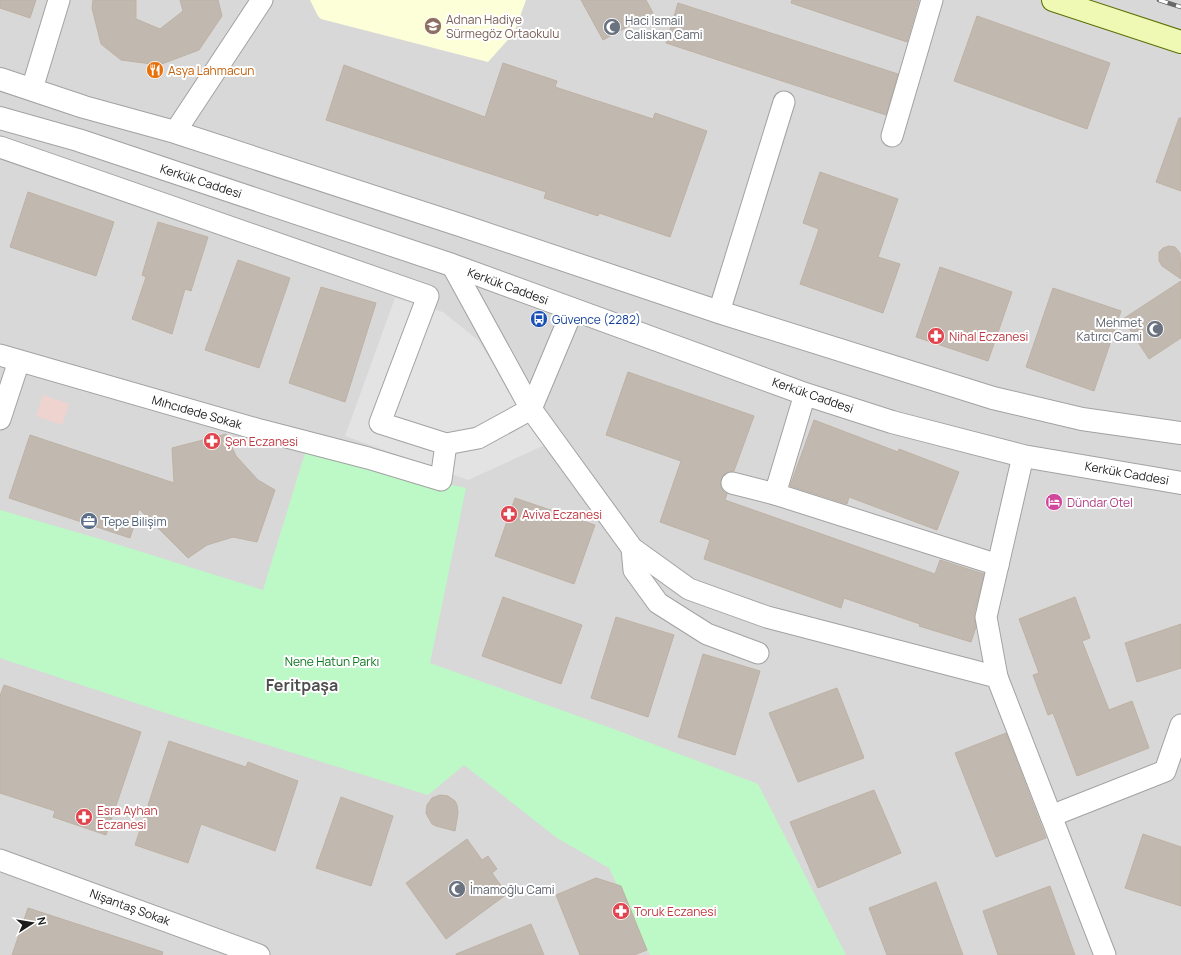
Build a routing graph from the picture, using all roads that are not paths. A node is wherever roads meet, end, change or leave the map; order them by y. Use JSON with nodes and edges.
{"nodes":[{"id":1,"x":59,"y":0,"type":"edge"},
{"id":2,"x":262,"y":0,"type":"edge"},
{"id":3,"x":932,"y":0,"type":"edge"},
{"id":4,"x":1053,"y":0,"type":"edge"},
{"id":5,"x":1181,"y":42,"type":"edge"},
{"id":6,"x":0,"y":79,"type":"edge"},
{"id":7,"x":32,"y":89,"type":"junction"},
{"id":8,"x":784,"y":102,"type":"dead end"},
{"id":9,"x":0,"y":118,"type":"edge"},
{"id":10,"x":175,"y":132,"type":"junction"},
{"id":11,"x":892,"y":136,"type":"dead end"},
{"id":12,"x":0,"y":147,"type":"edge"},
{"id":13,"x":452,"y":265,"type":"junction"},
{"id":14,"x":573,"y":309,"type":"junction"},
{"id":15,"x":719,"y":312,"type":"junction"},
{"id":16,"x":0,"y":355,"type":"edge"},
{"id":17,"x":19,"y":362,"type":"junction"},
{"id":18,"x":805,"y":394,"type":"junction"},
{"id":19,"x":531,"y":409,"type":"junction"},
{"id":20,"x":0,"y":419,"type":"edge"},
{"id":21,"x":1181,"y":433,"type":"edge"},
{"id":22,"x":446,"y":444,"type":"junction"},
{"id":23,"x":1023,"y":456,"type":"junction"},
{"id":24,"x":732,"y":483,"type":"dead end"},
{"id":25,"x":1181,"y":483,"type":"edge"},
{"id":26,"x":775,"y":494,"type":"junction"},
{"id":27,"x":632,"y":548,"type":"junction"},
{"id":28,"x":998,"y":565,"type":"junction"},
{"id":29,"x":758,"y":654,"type":"dead end"},
{"id":30,"x":997,"y":677,"type":"junction"},
{"id":31,"x":1181,"y":725,"type":"edge"},
{"id":32,"x":1051,"y":816,"type":"junction"},
{"id":33,"x":0,"y":860,"type":"edge"},
{"id":34,"x":250,"y":953,"type":"edge"},
{"id":35,"x":1105,"y":955,"type":"edge"}],
"edges":[{"from":1,"to":7,"type":"street"},
{"from":2,"to":10,"type":"street"},
{"from":3,"to":11,"type":"street"},
{"from":4,"to":5,"type":"main road"},
{"from":6,"to":7,"type":"street"},
{"from":7,"to":10,"type":"street"},
{"from":8,"to":15,"type":"street"},
{"from":9,"to":13,"type":"street","name":"Kerkük Caddesi"},
{"from":10,"to":15,"type":"street"},
{"from":12,"to":22,"type":"street"},
{"from":13,"to":14,"type":"street","name":"Kerkük Caddesi"},
{"from":13,"to":19,"type":"street"},
{"from":14,"to":18,"type":"street","name":"Kerkük Caddesi"},
{"from":14,"to":19,"type":"street"},
{"from":15,"to":21,"type":"street"},
{"from":16,"to":17,"type":"street","name":"Mıhcıdede Sokak"},
{"from":17,"to":20,"type":"street"},
{"from":17,"to":22,"type":"street","name":"Mıhcıdede Sokak"},
{"from":18,"to":23,"type":"street","name":"Kerkük Caddesi"},
{"from":18,"to":26,"type":"street"},
{"from":19,"to":22,"type":"street"},
{"from":19,"to":27,"type":"street"},
{"from":23,"to":25,"type":"street","name":"Kerkük Caddesi"},
{"from":23,"to":28,"type":"street"},
{"from":24,"to":26,"type":"street"},
{"from":26,"to":28,"type":"street"},
{"from":27,"to":29,"type":"street"},
{"from":27,"to":30,"type":"street"},
{"from":28,"to":30,"type":"street"},
{"from":30,"to":32,"type":"street"},
{"from":31,"to":32,"type":"street"},
{"from":32,"to":35,"type":"street"},
{"from":33,"to":34,"type":"street","name":"Nişantaş Sokak"}]}
